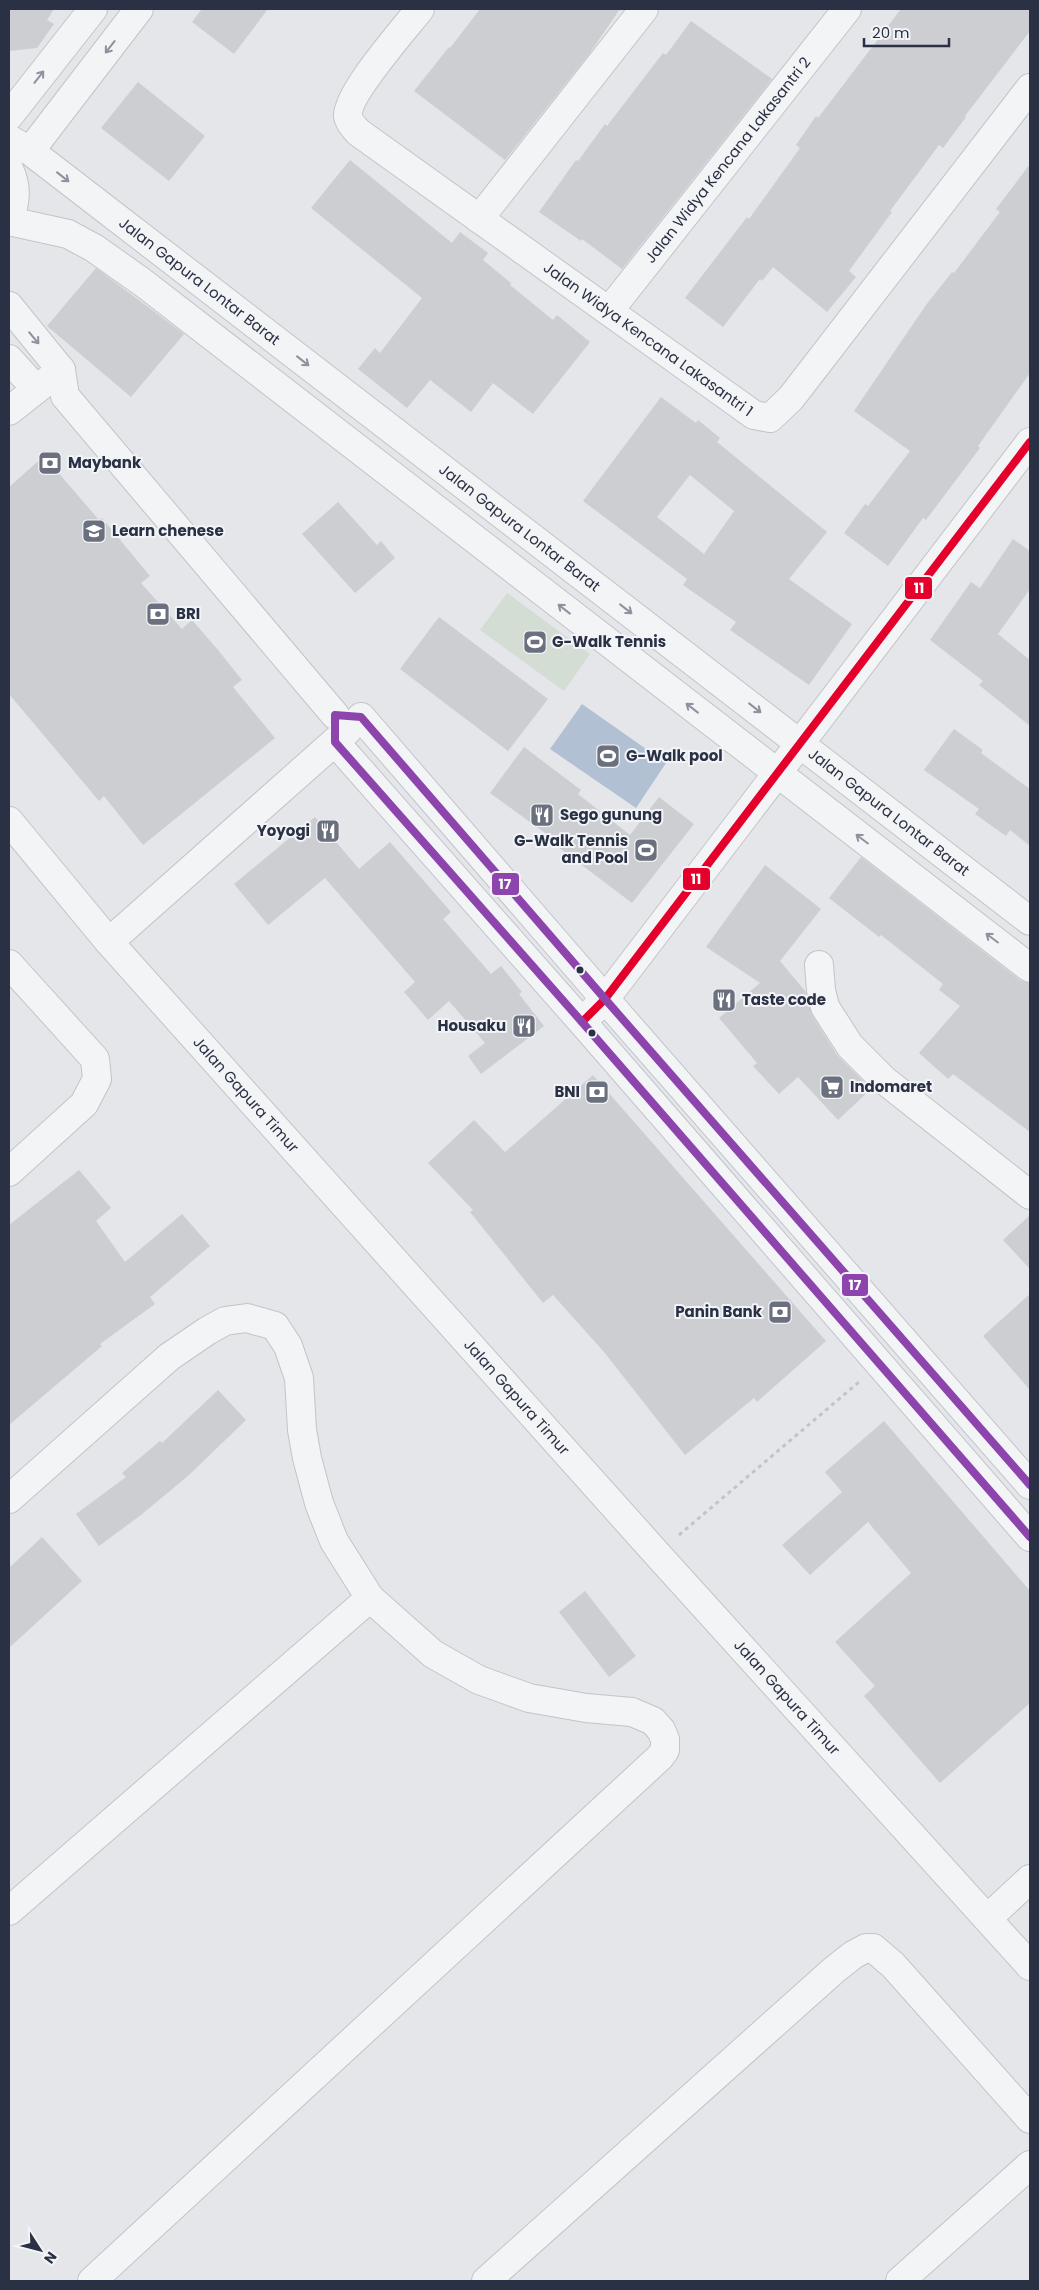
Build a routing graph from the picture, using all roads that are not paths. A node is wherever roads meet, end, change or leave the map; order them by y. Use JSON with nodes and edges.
{"nodes":[{"id":1,"x":92,"y":9,"type":"edge"},
{"id":2,"x":139,"y":9,"type":"edge"},
{"id":3,"x":420,"y":9,"type":"edge"},
{"id":4,"x":644,"y":9,"type":"edge"},
{"id":5,"x":847,"y":9,"type":"edge"},
{"id":6,"x":1030,"y":88,"type":"edge"},
{"id":7,"x":9,"y":116,"type":"edge"},
{"id":8,"x":19,"y":145,"type":"edge"},
{"id":9,"x":9,"y":169,"type":"edge"},
{"id":10,"x":9,"y":219,"type":"edge"},
{"id":11,"x":479,"y":219,"type":"junction"},
{"id":12,"x":9,"y":306,"type":"edge"},
{"id":13,"x":609,"y":312,"type":"junction"},
{"id":14,"x":9,"y":358,"type":"edge"},
{"id":15,"x":61,"y":370,"type":"junction"},
{"id":16,"x":36,"y":389,"type":"junction"},
{"id":17,"x":64,"y":396,"type":"junction"},
{"id":18,"x":9,"y":411,"type":"edge"},
{"id":19,"x":1030,"y":442,"type":"edge"},
{"id":20,"x":348,"y":716,"type":"junction"},
{"id":21,"x":335,"y":742,"type":"junction"},
{"id":22,"x":800,"y":743,"type":"junction"},
{"id":23,"x":777,"y":774,"type":"junction"},
{"id":24,"x":9,"y":821,"type":"edge"},
{"id":25,"x":1030,"y":921,"type":"edge"},
{"id":26,"x":109,"y":942,"type":"junction"},
{"id":27,"x":9,"y":964,"type":"edge"},
{"id":28,"x":819,"y":965,"type":"dead end"},
{"id":29,"x":1030,"y":968,"type":"edge"},
{"id":30,"x":605,"y":999,"type":"junction"},
{"id":31,"x":582,"y":1022,"type":"junction"},
{"id":32,"x":9,"y":1172,"type":"edge"},
{"id":33,"x":1030,"y":1194,"type":"edge"},
{"id":34,"x":1030,"y":1485,"type":"edge"},
{"id":35,"x":9,"y":1499,"type":"edge"},
{"id":36,"x":1030,"y":1537,"type":"edge"},
{"id":37,"x":370,"y":1598,"type":"junction"},
{"id":38,"x":1030,"y":1880,"type":"edge"},
{"id":39,"x":9,"y":1911,"type":"edge"},
{"id":40,"x":988,"y":1918,"type":"junction"},
{"id":41,"x":1030,"y":1966,"type":"edge"},
{"id":42,"x":1030,"y":2119,"type":"edge"},
{"id":43,"x":1030,"y":2165,"type":"edge"},
{"id":44,"x":92,"y":2281,"type":"edge"},
{"id":45,"x":486,"y":2281,"type":"edge"},
{"id":46,"x":900,"y":2281,"type":"edge"}],
"edges":[{"from":7,"to":1,"type":"street","one_way":true},
{"from":2,"to":8,"type":"street","one_way":true},
{"from":3,"to":11,"type":"street","name":"Jalan Widya Kencana Lakasantri 1"},
{"from":4,"to":11,"type":"street"},
{"from":5,"to":13,"type":"street","name":"Jalan Widya Kencana Lakasantri 2"},
{"from":6,"to":13,"type":"street","name":"Jalan Widya Kencana Lakasantri 1"},
{"from":8,"to":22,"type":"street","name":"Jalan Gapura Lontar Barat","one_way":true},
{"from":9,"to":10,"type":"street"},
{"from":23,"to":10,"type":"street","one_way":true},
{"from":11,"to":13,"type":"street","name":"Jalan Widya Kencana Lakasantri 1"},
{"from":12,"to":15,"type":"street","one_way":true},
{"from":14,"to":16,"type":"street"},
{"from":15,"to":16,"type":"street"},
{"from":15,"to":17,"type":"street"},
{"from":16,"to":17,"type":"street"},
{"from":16,"to":18,"type":"street"},
{"from":17,"to":20,"type":"street"},
{"from":19,"to":22,"type":"street"},
{"from":20,"to":21,"type":"street"},
{"from":20,"to":30,"type":"street"},
{"from":21,"to":26,"type":"street"},
{"from":21,"to":31,"type":"street"},
{"from":22,"to":23,"type":"street"},
{"from":22,"to":25,"type":"street","name":"Jalan Gapura Lontar Barat"},
{"from":29,"to":23,"type":"street","one_way":true},
{"from":23,"to":30,"type":"street"},
{"from":24,"to":26,"type":"street","name":"Jalan Gapura Timur"},
{"from":26,"to":40,"type":"street","name":"Jalan Gapura Timur"},
{"from":27,"to":32,"type":"street"},
{"from":28,"to":33,"type":"street"},
{"from":30,"to":31,"type":"street"},
{"from":30,"to":34,"type":"street"},
{"from":31,"to":36,"type":"street"},
{"from":35,"to":37,"type":"street"},
{"from":37,"to":39,"type":"street"},
{"from":37,"to":44,"type":"street"},
{"from":38,"to":40,"type":"street"},
{"from":40,"to":41,"type":"street","name":"Jalan Gapura Timur"},
{"from":42,"to":45,"type":"street"},
{"from":43,"to":46,"type":"street"}]}
